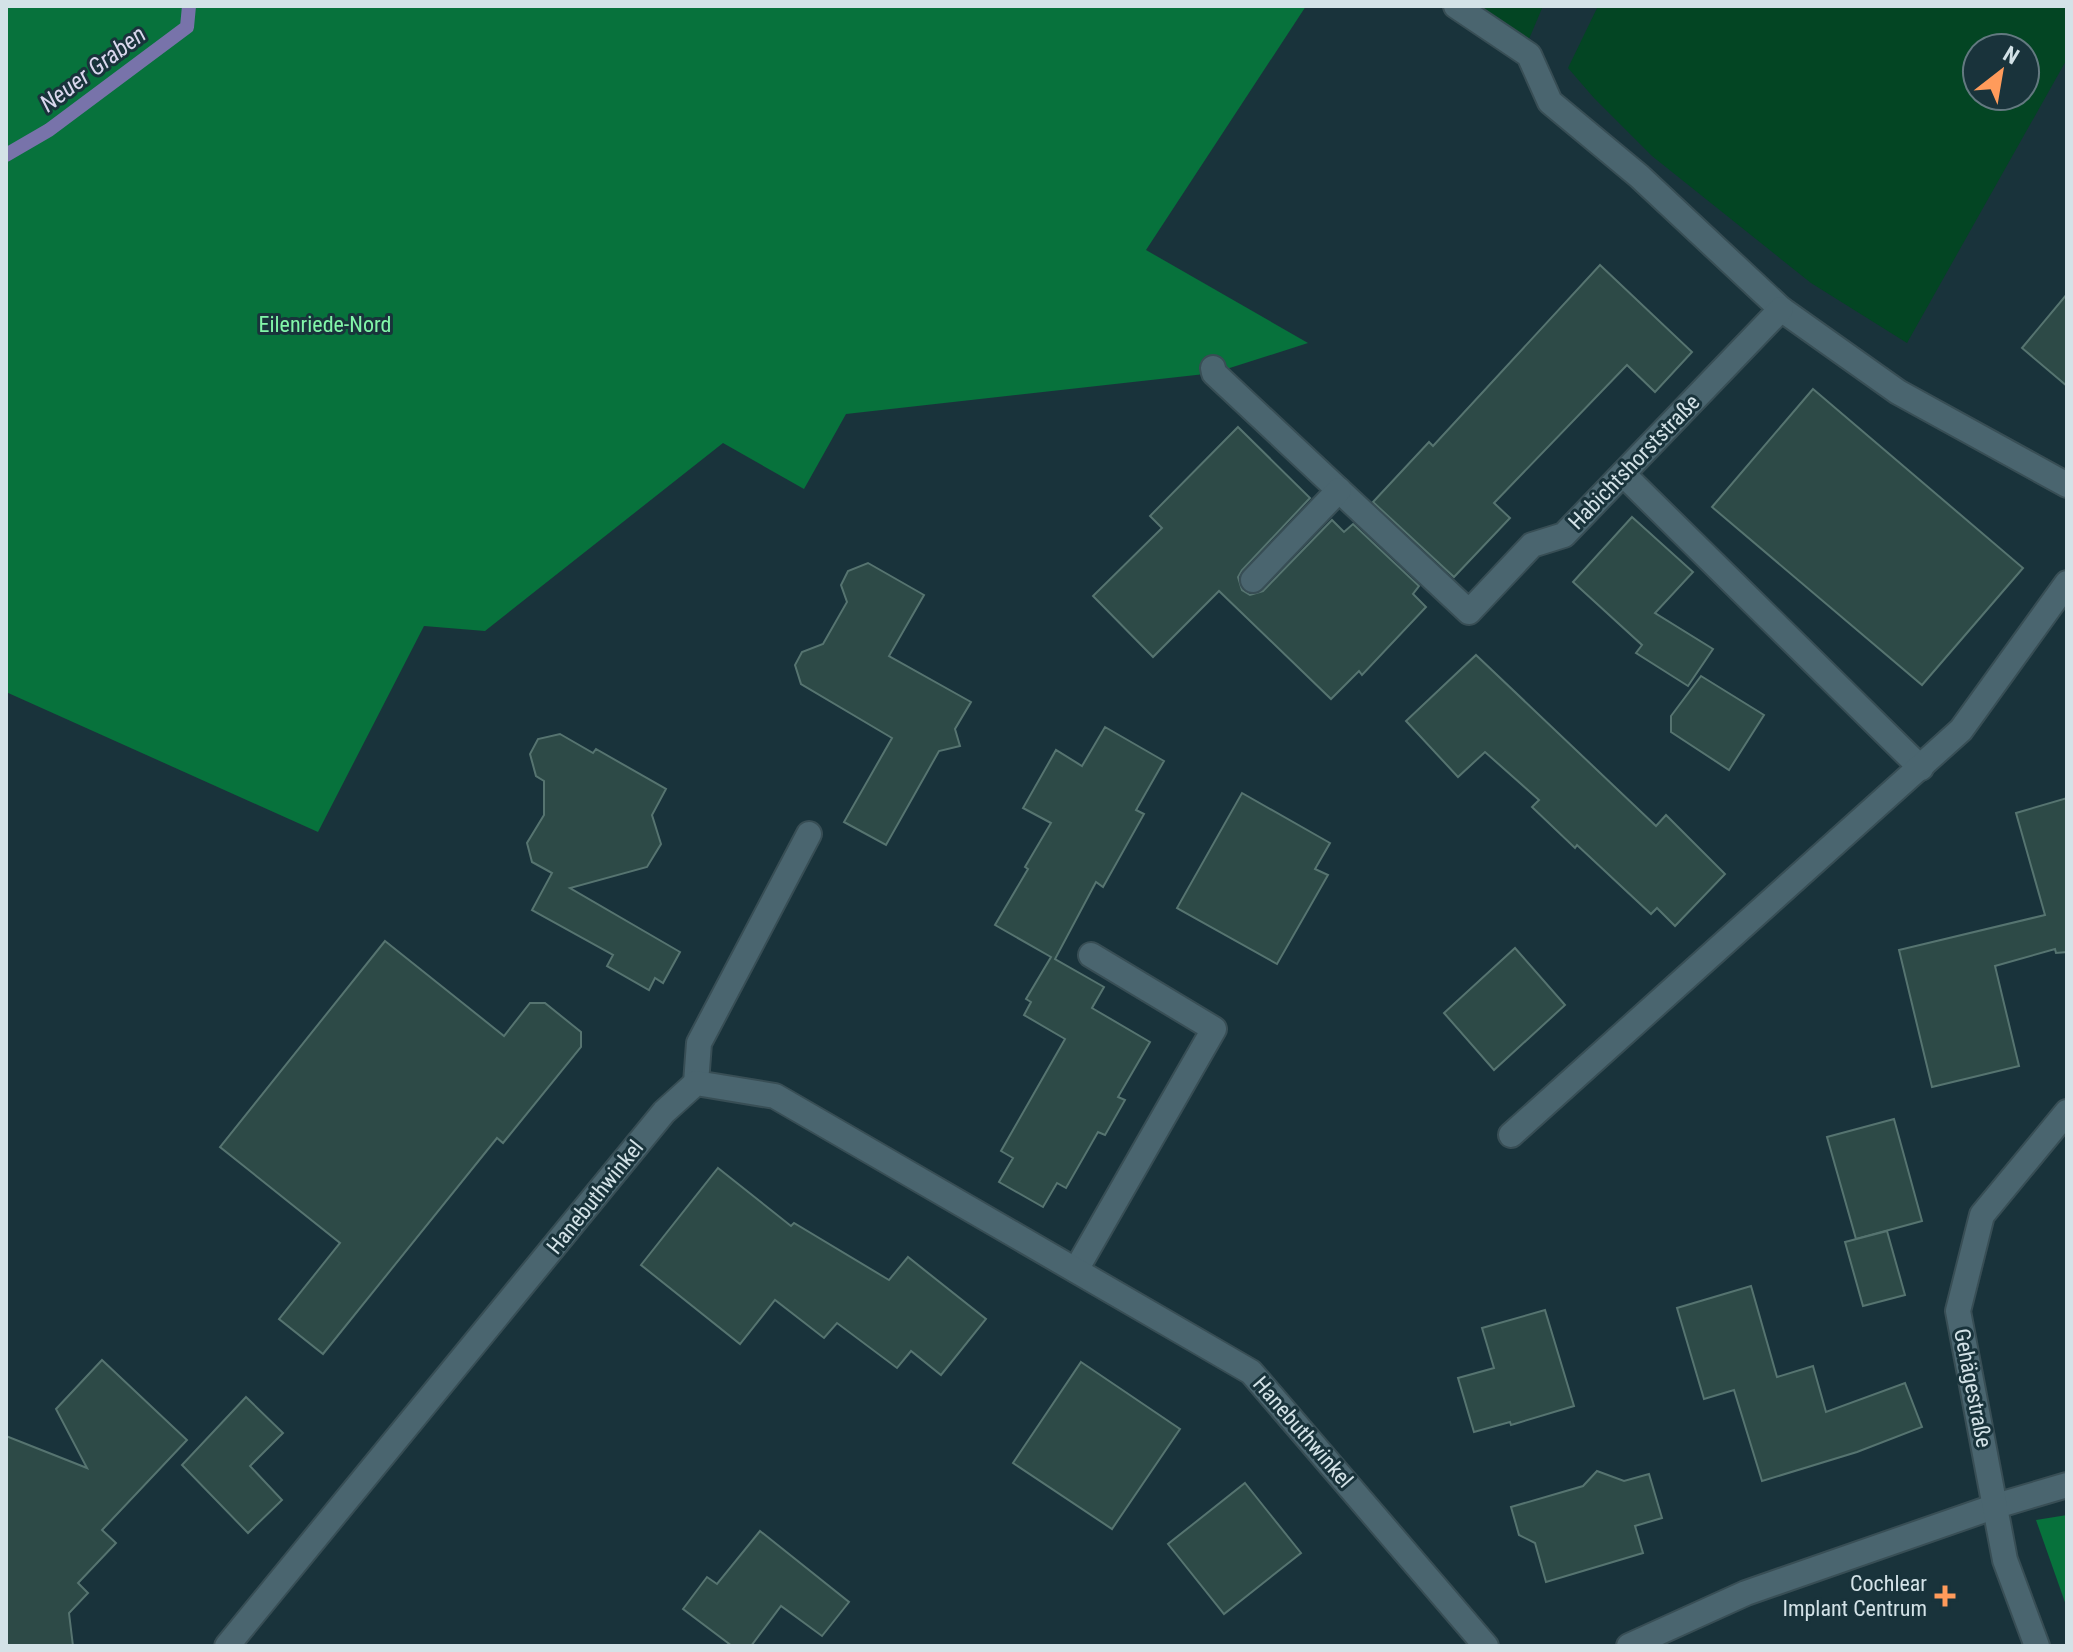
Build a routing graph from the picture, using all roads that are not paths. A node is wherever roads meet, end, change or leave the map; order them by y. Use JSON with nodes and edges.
{"nodes":[{"id":1,"x":1456,"y":6,"type":"edge"},
{"id":2,"x":1781,"y":309,"type":"junction"},
{"id":3,"x":1213,"y":368,"type":"dead end"},
{"id":4,"x":1623,"y":474,"type":"junction"},
{"id":5,"x":2067,"y":485,"type":"edge"},
{"id":6,"x":1339,"y":490,"type":"junction"},
{"id":7,"x":1253,"y":580,"type":"dead end"},
{"id":8,"x":2067,"y":583,"type":"edge"},
{"id":9,"x":1921,"y":768,"type":"junction"},
{"id":10,"x":809,"y":834,"type":"dead end"},
{"id":11,"x":1091,"y":955,"type":"dead end"},
{"id":12,"x":696,"y":1083,"type":"junction"},
{"id":13,"x":2067,"y":1112,"type":"edge"},
{"id":14,"x":1511,"y":1135,"type":"dead end"},
{"id":15,"x":1076,"y":1270,"type":"junction"},
{"id":16,"x":2067,"y":1485,"type":"edge"},
{"id":17,"x":1996,"y":1506,"type":"junction"},
{"id":18,"x":227,"y":1646,"type":"edge"},
{"id":19,"x":1486,"y":1646,"type":"edge"},
{"id":20,"x":1629,"y":1646,"type":"edge"},
{"id":21,"x":2037,"y":1646,"type":"edge"}],
"edges":[{"from":1,"to":2,"type":"street"},
{"from":2,"to":4,"type":"street","name":"Habichtshorststraße"},
{"from":2,"to":5,"type":"street"},
{"from":3,"to":6,"type":"street","name":"Habichtshorststraße"},
{"from":4,"to":6,"type":"street","name":"Habichtshorststraße"},
{"from":4,"to":9,"type":"street"},
{"from":6,"to":7,"type":"street"},
{"from":8,"to":9,"type":"street"},
{"from":9,"to":14,"type":"street"},
{"from":10,"to":12,"type":"street"},
{"from":11,"to":15,"type":"street"},
{"from":12,"to":15,"type":"street","name":"Hanebuthwinkel"},
{"from":12,"to":18,"type":"street","name":"Hanebuthwinkel"},
{"from":13,"to":17,"type":"street","name":"Gehägestraße"},
{"from":15,"to":19,"type":"street","name":"Hanebuthwinkel"},
{"from":16,"to":17,"type":"street"},
{"from":17,"to":20,"type":"street"},
{"from":17,"to":21,"type":"street","name":"Gehägestraße"}]}
